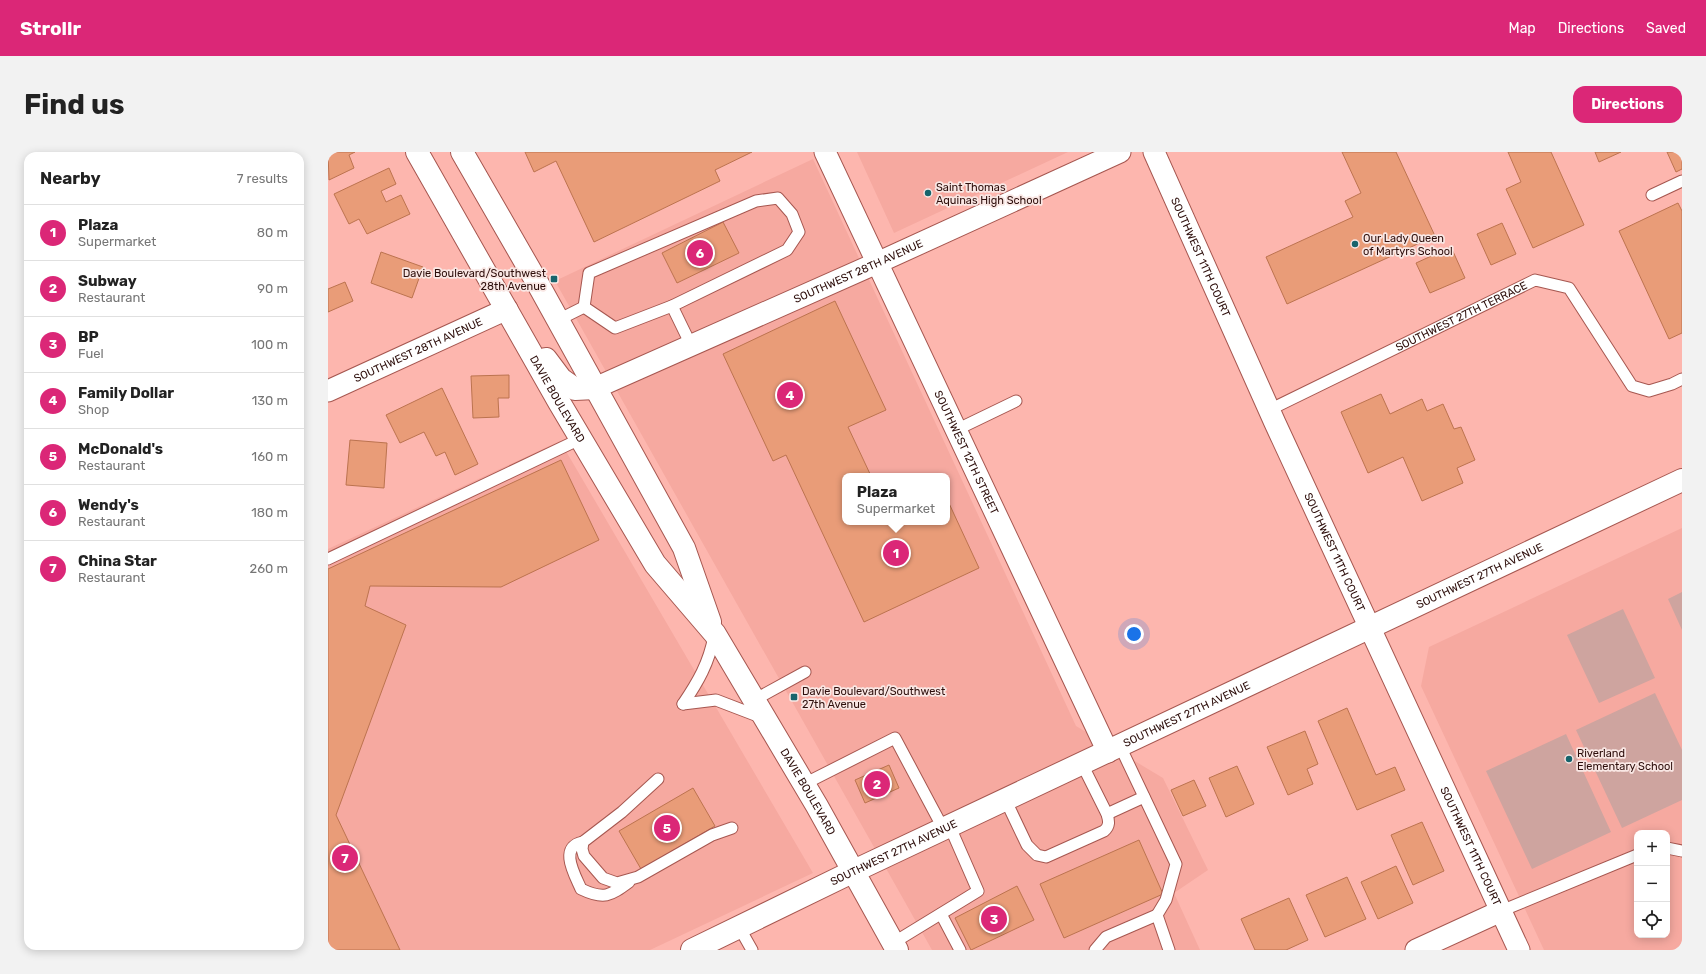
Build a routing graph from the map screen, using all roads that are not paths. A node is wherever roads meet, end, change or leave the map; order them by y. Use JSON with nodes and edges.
{"nodes":[{"id":1,"x":417,"y":152,"type":"edge"},
{"id":2,"x":462,"y":152,"type":"edge"},
{"id":3,"x":825,"y":152,"type":"edge"},
{"id":4,"x":1120,"y":152,"type":"edge"},
{"id":5,"x":1154,"y":152,"type":"edge"},
{"id":6,"x":1682,"y":181,"type":"edge"},
{"id":7,"x":1652,"y":195,"type":"dead end"},
{"id":8,"x":877,"y":263,"type":"junction"},
{"id":9,"x":672,"y":306,"type":"junction"},
{"id":10,"x":584,"y":307,"type":"junction"},
{"id":11,"x":507,"y":309,"type":"junction"},
{"id":12,"x":558,"y":320,"type":"junction"},
{"id":13,"x":691,"y":345,"type":"junction"},
{"id":14,"x":1682,"y":379,"type":"edge"},
{"id":15,"x":595,"y":388,"type":"junction"},
{"id":16,"x":328,"y":391,"type":"edge"},
{"id":17,"x":1016,"y":401,"type":"dead end"},
{"id":18,"x":1269,"y":410,"type":"junction"},
{"id":19,"x":956,"y":430,"type":"junction"},
{"id":20,"x":580,"y":439,"type":"junction"},
{"id":21,"x":1682,"y":480,"type":"edge"},
{"id":22,"x":328,"y":559,"type":"edge"},
{"id":23,"x":1369,"y":628,"type":"junction"},
{"id":24,"x":715,"y":634,"type":"junction"},
{"id":25,"x":805,"y":672,"type":"dead end"},
{"id":26,"x":754,"y":700,"type":"junction"},
{"id":27,"x":765,"y":719,"type":"junction"},
{"id":28,"x":1114,"y":749,"type":"junction"},
{"id":29,"x":1082,"y":764,"type":"junction"},
{"id":30,"x":658,"y":779,"type":"dead end"},
{"id":31,"x":804,"y":784,"type":"junction"},
{"id":32,"x":1144,"y":797,"type":"junction"},
{"id":33,"x":1006,"y":800,"type":"junction"},
{"id":34,"x":1107,"y":814,"type":"junction"},
{"id":35,"x":732,"y":828,"type":"dead end"},
{"id":36,"x":948,"y":828,"type":"junction"},
{"id":37,"x":583,"y":842,"type":"junction"},
{"id":38,"x":1670,"y":849,"type":"edge"},
{"id":39,"x":1682,"y":851,"type":"edge"},
{"id":40,"x":1634,"y":856,"type":"edge"},
{"id":41,"x":854,"y":871,"type":"junction"},
{"id":42,"x":636,"y":878,"type":"junction"},
{"id":43,"x":1501,"y":911,"type":"junction"},
{"id":44,"x":941,"y":914,"type":"junction"},
{"id":45,"x":1157,"y":915,"type":"junction"},
{"id":46,"x":739,"y":927,"type":"junction"},
{"id":47,"x":895,"y":946,"type":"edge"},
{"id":48,"x":692,"y":950,"type":"edge"},
{"id":49,"x":752,"y":950,"type":"edge"},
{"id":50,"x":960,"y":950,"type":"edge"},
{"id":51,"x":1095,"y":950,"type":"edge"},
{"id":52,"x":1169,"y":950,"type":"edge"},
{"id":53,"x":1416,"y":950,"type":"edge"},
{"id":54,"x":1519,"y":950,"type":"edge"}],
"edges":[{"from":1,"to":11,"type":"main road","name":"DAVIE BOULEVARD"},
{"from":2,"to":12,"type":"main road","name":"DAVIE BOULEVARD"},
{"from":3,"to":8,"type":"street","name":"SOUTHWEST 12TH STREET"},
{"from":4,"to":8,"type":"street","name":"SOUTHWEST 28TH AVENUE"},
{"from":5,"to":18,"type":"street","name":"SOUTHWEST 11TH COURT"},
{"from":6,"to":7,"type":"lane"},
{"from":8,"to":13,"type":"street","name":"SOUTHWEST 28TH AVENUE"},
{"from":8,"to":19,"type":"street","name":"SOUTHWEST 12TH STREET"},
{"from":9,"to":10,"type":"lane"},
{"from":9,"to":10,"type":"lane"},
{"from":9,"to":13,"type":"lane"},
{"from":10,"to":12,"type":"lane"},
{"from":11,"to":15,"type":"main road"},
{"from":11,"to":16,"type":"street","name":"SOUTHWEST 28TH AVENUE"},
{"from":11,"to":20,"type":"main road","name":"DAVIE BOULEVARD"},
{"from":12,"to":15,"type":"main road","name":"DAVIE BOULEVARD"},
{"from":13,"to":15,"type":"street","name":"SOUTHWEST 28TH AVENUE"},
{"from":14,"to":18,"type":"lane","name":"SOUTHWEST 27TH TERRACE"},
{"from":15,"to":24,"type":"main road","name":"DAVIE BOULEVARD"},
{"from":17,"to":19,"type":"lane"},
{"from":18,"to":23,"type":"street","name":"SOUTHWEST 11TH COURT"},
{"from":19,"to":28,"type":"street","name":"SOUTHWEST 12TH STREET"},
{"from":20,"to":22,"type":"lane"},
{"from":20,"to":24,"type":"main road","name":"DAVIE BOULEVARD"},
{"from":21,"to":23,"type":"main road","name":"SOUTHWEST 27TH AVENUE"},
{"from":23,"to":28,"type":"main road","name":"SOUTHWEST 27TH AVENUE"},
{"from":23,"to":43,"type":"street","name":"SOUTHWEST 11TH COURT"},
{"from":24,"to":26,"type":"main road","name":"DAVIE BOULEVARD"},
{"from":24,"to":27,"type":"lane"},
{"from":25,"to":26,"type":"lane"},
{"from":26,"to":27,"type":"main road","name":"DAVIE BOULEVARD"},
{"from":27,"to":31,"type":"main road","name":"DAVIE BOULEVARD"},
{"from":28,"to":29,"type":"main road","name":"SOUTHWEST 27TH AVENUE"},
{"from":28,"to":32,"type":"lane"},
{"from":29,"to":33,"type":"main road","name":"SOUTHWEST 27TH AVENUE"},
{"from":29,"to":34,"type":"lane"},
{"from":30,"to":37,"type":"lane"},
{"from":31,"to":36,"type":"lane"},
{"from":31,"to":41,"type":"main road","name":"DAVIE BOULEVARD"},
{"from":32,"to":34,"type":"lane"},
{"from":32,"to":45,"type":"lane"},
{"from":33,"to":34,"type":"lane"},
{"from":33,"to":36,"type":"main road","name":"SOUTHWEST 27TH AVENUE"},
{"from":35,"to":42,"type":"lane"},
{"from":36,"to":41,"type":"main road","name":"SOUTHWEST 27TH AVENUE"},
{"from":36,"to":44,"type":"lane"},
{"from":37,"to":42,"type":"lane"},
{"from":37,"to":42,"type":"lane"},
{"from":38,"to":39,"type":"lane"},
{"from":40,"to":43,"type":"lane"},
{"from":41,"to":46,"type":"main road","name":"SOUTHWEST 27TH AVENUE"},
{"from":41,"to":47,"type":"main road","name":"DAVIE BOULEVARD"},
{"from":43,"to":53,"type":"street"},
{"from":43,"to":54,"type":"street","name":"SOUTHWEST 11TH COURT"},
{"from":44,"to":47,"type":"lane"},
{"from":44,"to":50,"type":"lane"},
{"from":45,"to":51,"type":"lane"},
{"from":45,"to":52,"type":"lane"},
{"from":46,"to":48,"type":"main road","name":"SOUTHWEST 27TH AVENUE"},
{"from":46,"to":49,"type":"lane"}]}
